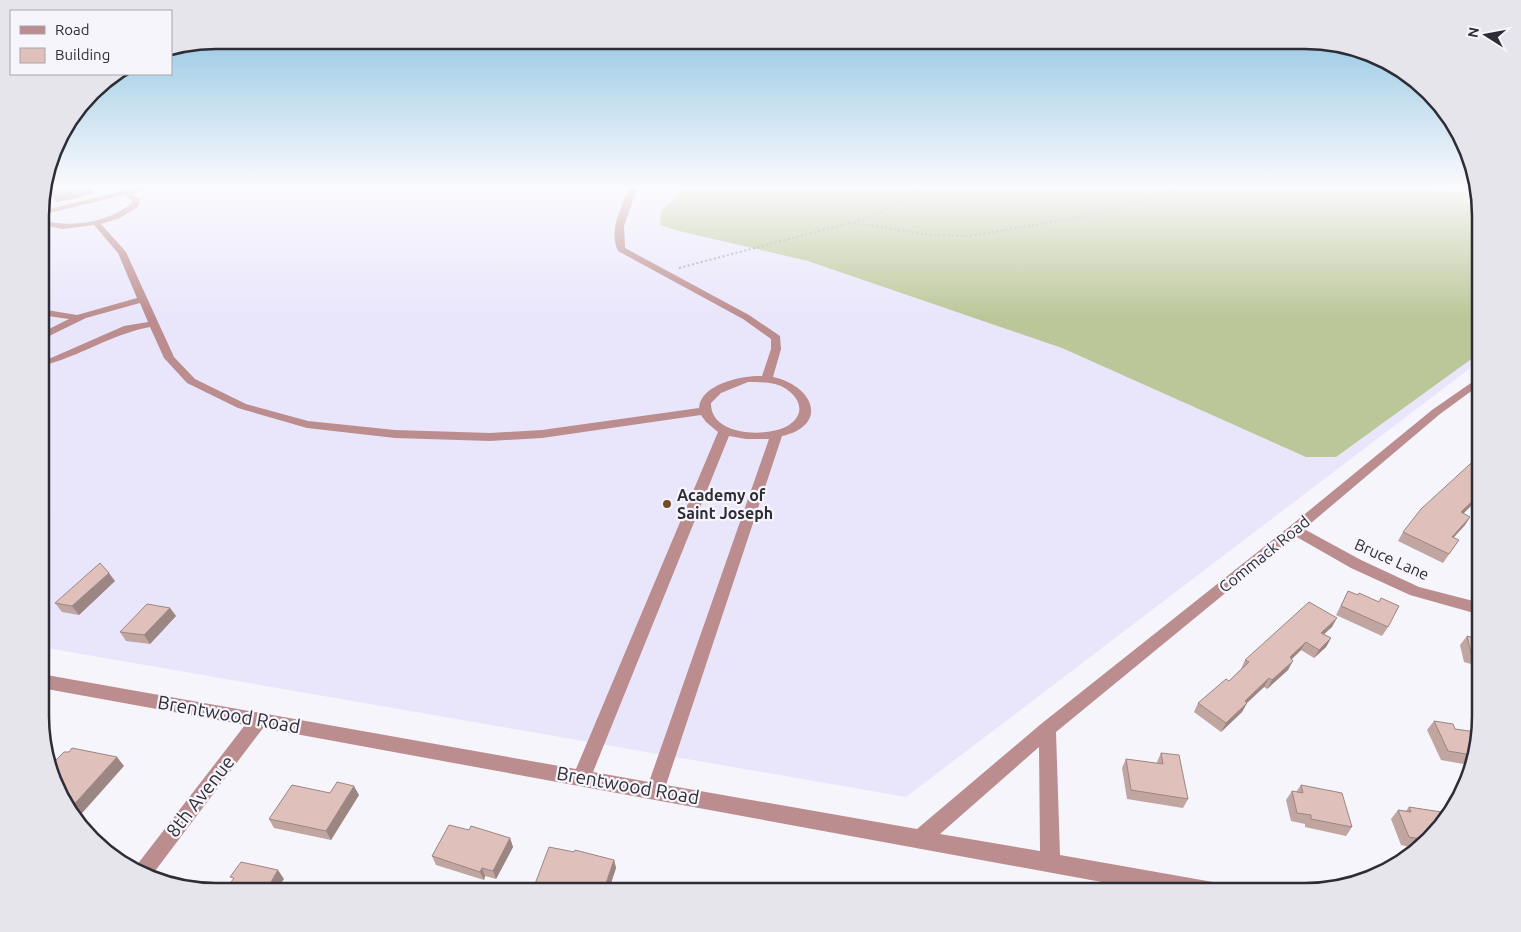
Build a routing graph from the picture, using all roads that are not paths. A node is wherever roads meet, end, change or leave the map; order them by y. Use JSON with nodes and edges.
{"nodes":[{"id":1,"x":102,"y":229,"type":"edge"},
{"id":2,"x":619,"y":229,"type":"edge"},
{"id":3,"x":143,"y":299,"type":"junction"},
{"id":4,"x":49,"y":313,"type":"edge"},
{"id":5,"x":78,"y":318,"type":"junction"},
{"id":6,"x":153,"y":324,"type":"junction"},
{"id":7,"x":49,"y":333,"type":"edge"},
{"id":8,"x":49,"y":361,"type":"edge"},
{"id":9,"x":767,"y":379,"type":"junction"},
{"id":10,"x":1472,"y":393,"type":"edge"},
{"id":11,"x":705,"y":411,"type":"junction"},
{"id":12,"x":725,"y":431,"type":"junction"},
{"id":13,"x":777,"y":434,"type":"junction"},
{"id":14,"x":1294,"y":530,"type":"junction"},
{"id":15,"x":1472,"y":607,"type":"edge"},
{"id":16,"x":49,"y":682,"type":"edge"},
{"id":17,"x":259,"y":720,"type":"junction"},
{"id":18,"x":1047,"y":729,"type":"junction"},
{"id":19,"x":582,"y":777,"type":"junction"},
{"id":20,"x":655,"y":790,"type":"junction"},
{"id":21,"x":921,"y":838,"type":"junction"},
{"id":22,"x":1050,"y":861,"type":"junction"},
{"id":23,"x":145,"y":868,"type":"edge"},
{"id":24,"x":1166,"y":883,"type":"edge"}],
"edges":[{"from":1,"to":3,"type":"street"},
{"from":2,"to":9,"type":"street"},
{"from":3,"to":5,"type":"street"},
{"from":3,"to":6,"type":"street"},
{"from":4,"to":5,"type":"street"},
{"from":5,"to":7,"type":"street"},
{"from":6,"to":8,"type":"street"},
{"from":6,"to":11,"type":"street"},
{"from":9,"to":11,"type":"street"},
{"from":9,"to":13,"type":"street"},
{"from":10,"to":14,"type":"street","name":"Commack Road"},
{"from":11,"to":12,"type":"street"},
{"from":12,"to":13,"type":"street"},
{"from":12,"to":19,"type":"street"},
{"from":13,"to":20,"type":"street"},
{"from":14,"to":15,"type":"street","name":"Bruce Lane"},
{"from":14,"to":18,"type":"street","name":"Commack Road"},
{"from":16,"to":17,"type":"street","name":"Brentwood Road"},
{"from":17,"to":19,"type":"street","name":"Brentwood Road"},
{"from":17,"to":23,"type":"street","name":"8th Avenue"},
{"from":18,"to":21,"type":"street","name":"Commack Road"},
{"from":18,"to":22,"type":"street"},
{"from":19,"to":20,"type":"street","name":"Brentwood Road"},
{"from":20,"to":21,"type":"street","name":"Brentwood Road"},
{"from":21,"to":22,"type":"street","name":"Brentwood Road"},
{"from":22,"to":24,"type":"street","name":"Brentwood Road"}]}
